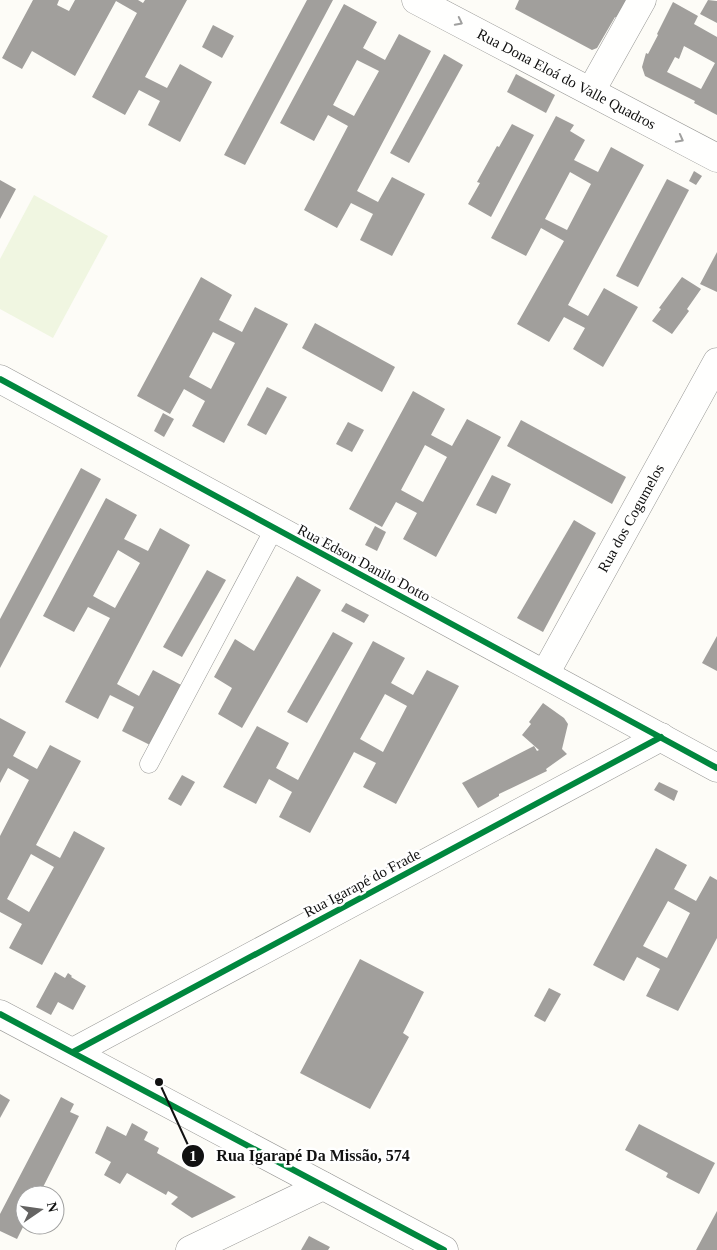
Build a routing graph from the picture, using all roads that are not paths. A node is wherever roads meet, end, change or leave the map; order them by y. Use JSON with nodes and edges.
{"nodes":[{"id":1,"x":416,"y":0,"type":"edge"},
{"id":2,"x":642,"y":0,"type":"edge"},
{"id":3,"x":590,"y":91,"type":"junction"},
{"id":4,"x":717,"y":158,"type":"edge"},
{"id":5,"x":717,"y":362,"type":"edge"},
{"id":6,"x":0,"y":379,"type":"edge"},
{"id":7,"x":274,"y":529,"type":"junction"},
{"id":8,"x":545,"y":674,"type":"junction"},
{"id":9,"x":661,"y":737,"type":"junction"},
{"id":10,"x":149,"y":764,"type":"dead end"},
{"id":11,"x":717,"y":768,"type":"edge"},
{"id":12,"x":0,"y":1014,"type":"edge"},
{"id":13,"x":73,"y":1052,"type":"junction"},
{"id":14,"x":323,"y":1186,"type":"junction"},
{"id":15,"x":190,"y":1250,"type":"edge"},
{"id":16,"x":444,"y":1250,"type":"edge"}],
"edges":[{"from":1,"to":3,"type":"street","name":"Rua Dona Eloá do Valle Quadros","one_way":true},
{"from":2,"to":3,"type":"street"},
{"from":3,"to":4,"type":"street","name":"Rua Dona Eloá do Valle Quadros","one_way":true},
{"from":5,"to":8,"type":"street","name":"Rua dos Cogumelos"},
{"from":6,"to":7,"type":"street","name":"Rua Edson Danilo Dotto"},
{"from":7,"to":8,"type":"street","name":"Rua Edson Danilo Dotto"},
{"from":7,"to":10,"type":"lane"},
{"from":8,"to":9,"type":"street","name":"Rua Edson Danilo Dotto"},
{"from":9,"to":11,"type":"street","name":"Rua Edson Danilo Dotto"},
{"from":9,"to":13,"type":"street","name":"Rua Igarapé do Frade"},
{"from":12,"to":13,"type":"street"},
{"from":13,"to":14,"type":"street"},
{"from":14,"to":15,"type":"street"},
{"from":14,"to":16,"type":"street"}]}
